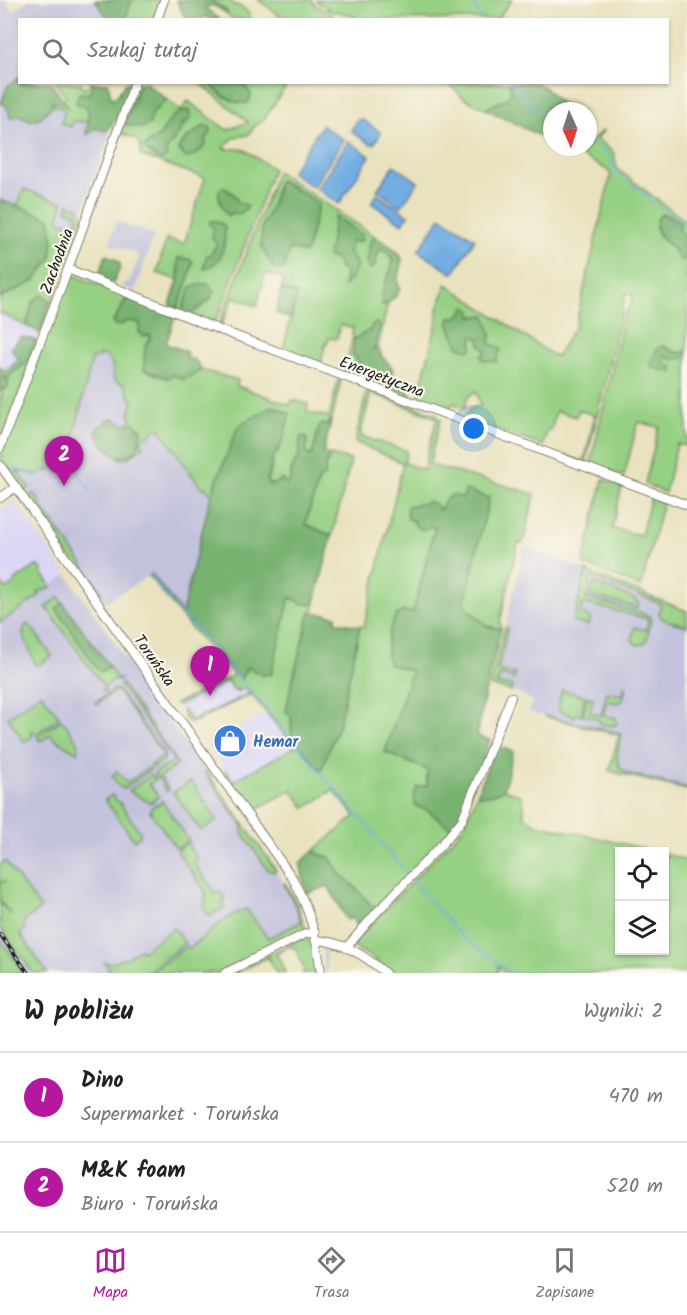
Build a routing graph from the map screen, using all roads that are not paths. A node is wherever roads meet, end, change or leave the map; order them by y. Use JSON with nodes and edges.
{"nodes":[{"id":1,"x":164,"y":0,"type":"edge"},
{"id":2,"x":158,"y":18,"type":"edge"},
{"id":3,"x":134,"y":84,"type":"edge"},
{"id":4,"x":68,"y":269,"type":"junction"},
{"id":5,"x":0,"y":448,"type":"edge"},
{"id":6,"x":0,"y":465,"type":"edge"},
{"id":7,"x":16,"y":487,"type":"junction"},
{"id":8,"x":0,"y":498,"type":"edge"},
{"id":9,"x":687,"y":505,"type":"edge"},
{"id":10,"x":511,"y":697,"type":"dead end"},
{"id":11,"x":316,"y":936,"type":"junction"},
{"id":12,"x":346,"y":948,"type":"junction"},
{"id":13,"x":225,"y":973,"type":"edge"},
{"id":14,"x":321,"y":973,"type":"edge"},
{"id":15,"x":385,"y":973,"type":"edge"}],
"edges":[{"from":1,"to":2,"type":"street"},
{"from":3,"to":4,"type":"street","name":"Zachodnia"},
{"from":4,"to":5,"type":"street","name":"Zachodnia"},
{"from":4,"to":9,"type":"street","name":"Energetyczna"},
{"from":6,"to":7,"type":"street","name":"Toruńska"},
{"from":7,"to":8,"type":"street"},
{"from":7,"to":11,"type":"street","name":"Toruńska"},
{"from":10,"to":12,"type":"street"},
{"from":11,"to":12,"type":"street"},
{"from":11,"to":13,"type":"street"},
{"from":11,"to":14,"type":"street","name":"Toruńska"},
{"from":12,"to":15,"type":"street"}]}
